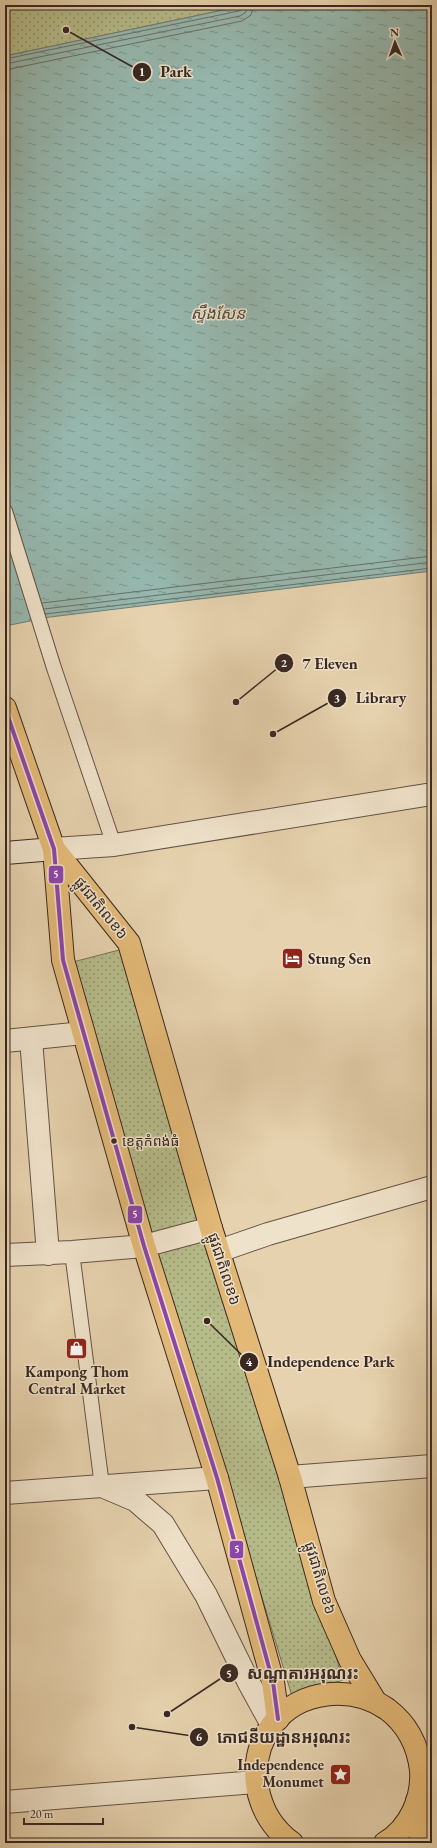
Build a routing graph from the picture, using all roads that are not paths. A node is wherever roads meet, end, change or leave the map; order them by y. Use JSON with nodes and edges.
{"nodes":[{"id":1,"x":5,"y":511,"type":"edge"},
{"id":2,"x":5,"y":708,"type":"edge"},
{"id":3,"x":432,"y":794,"type":"edge"},
{"id":4,"x":114,"y":845,"type":"junction"},
{"id":5,"x":54,"y":849,"type":"junction"},
{"id":6,"x":5,"y":853,"type":"edge"},
{"id":7,"x":83,"y":1033,"type":"junction"},
{"id":8,"x":31,"y":1039,"type":"junction"},
{"id":9,"x":5,"y":1040,"type":"edge"},
{"id":10,"x":432,"y":1187,"type":"edge"},
{"id":11,"x":211,"y":1228,"type":"junction"},
{"id":12,"x":144,"y":1246,"type":"junction"},
{"id":13,"x":219,"y":1251,"type":"junction"},
{"id":14,"x":72,"y":1252,"type":"junction"},
{"id":15,"x":48,"y":1254,"type":"junction"},
{"id":16,"x":5,"y":1255,"type":"edge"},
{"id":17,"x":432,"y":1466,"type":"edge"},
{"id":18,"x":290,"y":1477,"type":"junction"},
{"id":19,"x":217,"y":1478,"type":"junction"},
{"id":20,"x":102,"y":1486,"type":"junction"},
{"id":21,"x":5,"y":1493,"type":"edge"},
{"id":22,"x":375,"y":1701,"type":"junction"},
{"id":23,"x":275,"y":1722,"type":"junction"},
{"id":24,"x":256,"y":1782,"type":"junction"},
{"id":25,"x":424,"y":1787,"type":"edge"},
{"id":26,"x":5,"y":1802,"type":"edge"},
{"id":27,"x":288,"y":1841,"type":"edge"},
{"id":28,"x":385,"y":1843,"type":"edge"},
{"id":29,"x":421,"y":1843,"type":"edge"}],
"edges":[{"from":1,"to":4,"type":"lane"},
{"from":2,"to":5,"type":"main road","name":"ផ្លូវជាតិលេខ៦"},
{"from":3,"to":4,"type":"street"},
{"from":4,"to":5,"type":"street"},
{"from":5,"to":6,"type":"street"},
{"from":5,"to":7,"type":"main road","name":"ផ្លូវជាតិលេខ៦"},
{"from":5,"to":11,"type":"main road","name":"ផ្លូវជាតិលេខ៦"},
{"from":7,"to":8,"type":"street"},
{"from":7,"to":12,"type":"main road","name":"ផ្លូវជាតិលេខ៦"},
{"from":8,"to":9,"type":"street"},
{"from":8,"to":15,"type":"street"},
{"from":10,"to":13,"type":"street"},
{"from":11,"to":12,"type":"street"},
{"from":11,"to":13,"type":"main road","name":"ផ្លូវជាតិលេខ៦"},
{"from":12,"to":14,"type":"street"},
{"from":12,"to":19,"type":"main road","name":"ផ្លូវជាតិលេខ៦"},
{"from":13,"to":18,"type":"main road","name":"ផ្លូវជាតិលេខ៦"},
{"from":14,"to":15,"type":"street"},
{"from":14,"to":20,"type":"lane"},
{"from":15,"to":16,"type":"street"},
{"from":17,"to":18,"type":"street"},
{"from":18,"to":22,"type":"main road","name":"ផ្លូវជាតិលេខ៦"},
{"from":19,"to":20,"type":"street"},
{"from":19,"to":23,"type":"main road","name":"ផ្លូវជាតិលេខ៦"},
{"from":20,"to":21,"type":"street"},
{"from":20,"to":23,"type":"street"},
{"from":22,"to":23,"type":"main road","name":"ផ្លូវជាតិលេខ៦"},
{"from":22,"to":25,"type":"main road","name":"ផ្លូវជាតិលេខ៦"},
{"from":23,"to":24,"type":"main road","name":"ផ្លូវជាតិលេខ៦"},
{"from":24,"to":26,"type":"street"},
{"from":24,"to":27,"type":"main road","name":"ផ្លូវជាតិលេខ៦"},
{"from":25,"to":28,"type":"main road"},
{"from":25,"to":29,"type":"main road","name":"ផ្លូវជាតិលេខ៦"}]}
